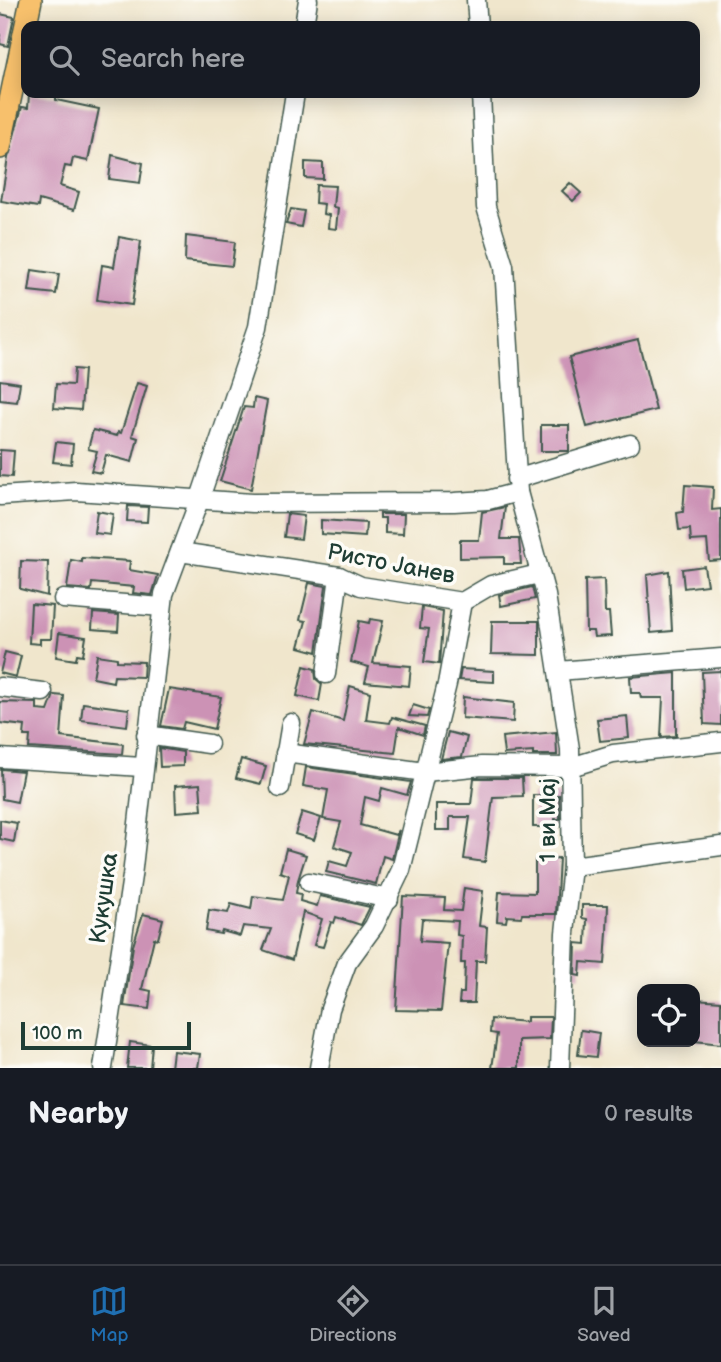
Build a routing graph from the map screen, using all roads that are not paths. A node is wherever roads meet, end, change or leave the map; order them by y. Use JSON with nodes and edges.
{"nodes":[{"id":1,"x":31,"y":0,"type":"edge"},
{"id":2,"x":308,"y":0,"type":"edge"},
{"id":3,"x":476,"y":0,"type":"edge"},
{"id":4,"x":27,"y":21,"type":"edge"},
{"id":5,"x":305,"y":21,"type":"edge"},
{"id":6,"x":478,"y":21,"type":"edge"},
{"id":7,"x":21,"y":48,"type":"edge"},
{"id":8,"x":294,"y":98,"type":"edge"},
{"id":9,"x":481,"y":98,"type":"edge"},
{"id":10,"x":0,"y":148,"type":"edge"},
{"id":11,"x":631,"y":444,"type":"dead end"},
{"id":12,"x":517,"y":485,"type":"junction"},
{"id":13,"x":0,"y":496,"type":"edge"},
{"id":14,"x":201,"y":498,"type":"junction"},
{"id":15,"x":180,"y":552,"type":"junction"},
{"id":16,"x":539,"y":574,"type":"junction"},
{"id":17,"x":339,"y":576,"type":"junction"},
{"id":18,"x":63,"y":599,"type":"dead end"},
{"id":19,"x":462,"y":602,"type":"junction"},
{"id":20,"x":162,"y":607,"type":"junction"},
{"id":21,"x":721,"y":658,"type":"edge"},
{"id":22,"x":558,"y":671,"type":"junction"},
{"id":23,"x":326,"y":674,"type":"dead end"},
{"id":24,"x":0,"y":687,"type":"edge"},
{"id":25,"x":43,"y":692,"type":"dead end"},
{"id":26,"x":290,"y":723,"type":"dead end"},
{"id":27,"x":146,"y":735,"type":"junction"},
{"id":28,"x":721,"y":742,"type":"edge"},
{"id":29,"x":209,"y":744,"type":"dead end"},
{"id":30,"x":285,"y":753,"type":"junction"},
{"id":31,"x":0,"y":758,"type":"edge"},
{"id":32,"x":142,"y":767,"type":"junction"},
{"id":33,"x":571,"y":767,"type":"junction"},
{"id":34,"x":425,"y":772,"type":"junction"},
{"id":35,"x":280,"y":788,"type":"dead end"},
{"id":36,"x":721,"y":846,"type":"edge"},
{"id":37,"x":572,"y":866,"type":"junction"},
{"id":38,"x":309,"y":882,"type":"dead end"},
{"id":39,"x":389,"y":899,"type":"junction"},
{"id":40,"x":103,"y":1068,"type":"edge"},
{"id":41,"x":319,"y":1068,"type":"edge"},
{"id":42,"x":560,"y":1068,"type":"edge"}],
"edges":[{"from":1,"to":4,"type":"main road"},
{"from":2,"to":5,"type":"street"},
{"from":3,"to":6,"type":"street"},
{"from":7,"to":10,"type":"main road"},
{"from":8,"to":14,"type":"street","name":"Кукушка"},
{"from":9,"to":12,"type":"street","name":"1 ви Мај"},
{"from":11,"to":12,"type":"street"},
{"from":12,"to":14,"type":"street"},
{"from":12,"to":16,"type":"street","name":"1 ви Мај"},
{"from":13,"to":14,"type":"street"},
{"from":14,"to":15,"type":"street","name":"Кукушка"},
{"from":15,"to":17,"type":"street","name":"Ристо Јанев"},
{"from":15,"to":20,"type":"street","name":"Кукушка"},
{"from":16,"to":19,"type":"street"},
{"from":16,"to":22,"type":"street","name":"1 ви Мај"},
{"from":17,"to":19,"type":"street","name":"Ристо Јанев"},
{"from":17,"to":23,"type":"street"},
{"from":18,"to":20,"type":"street"},
{"from":19,"to":34,"type":"street","name":"Ристо Јанев"},
{"from":20,"to":27,"type":"street","name":"Кукушка"},
{"from":21,"to":22,"type":"street"},
{"from":22,"to":33,"type":"street","name":"1 ви Мај"},
{"from":24,"to":25,"type":"street"},
{"from":26,"to":30,"type":"street"},
{"from":27,"to":29,"type":"street"},
{"from":27,"to":32,"type":"street","name":"Кукушка"},
{"from":28,"to":33,"type":"street"},
{"from":30,"to":34,"type":"street"},
{"from":30,"to":35,"type":"street"},
{"from":31,"to":32,"type":"street"},
{"from":32,"to":40,"type":"street","name":"Кукушка"},
{"from":33,"to":34,"type":"street"},
{"from":33,"to":37,"type":"street","name":"1 ви Мај"},
{"from":34,"to":39,"type":"street","name":"Ристо Јанев"},
{"from":36,"to":37,"type":"street"},
{"from":37,"to":42,"type":"street","name":"1 ви Мај"},
{"from":38,"to":39,"type":"street"},
{"from":39,"to":41,"type":"street","name":"Ристо Јанев"}]}
